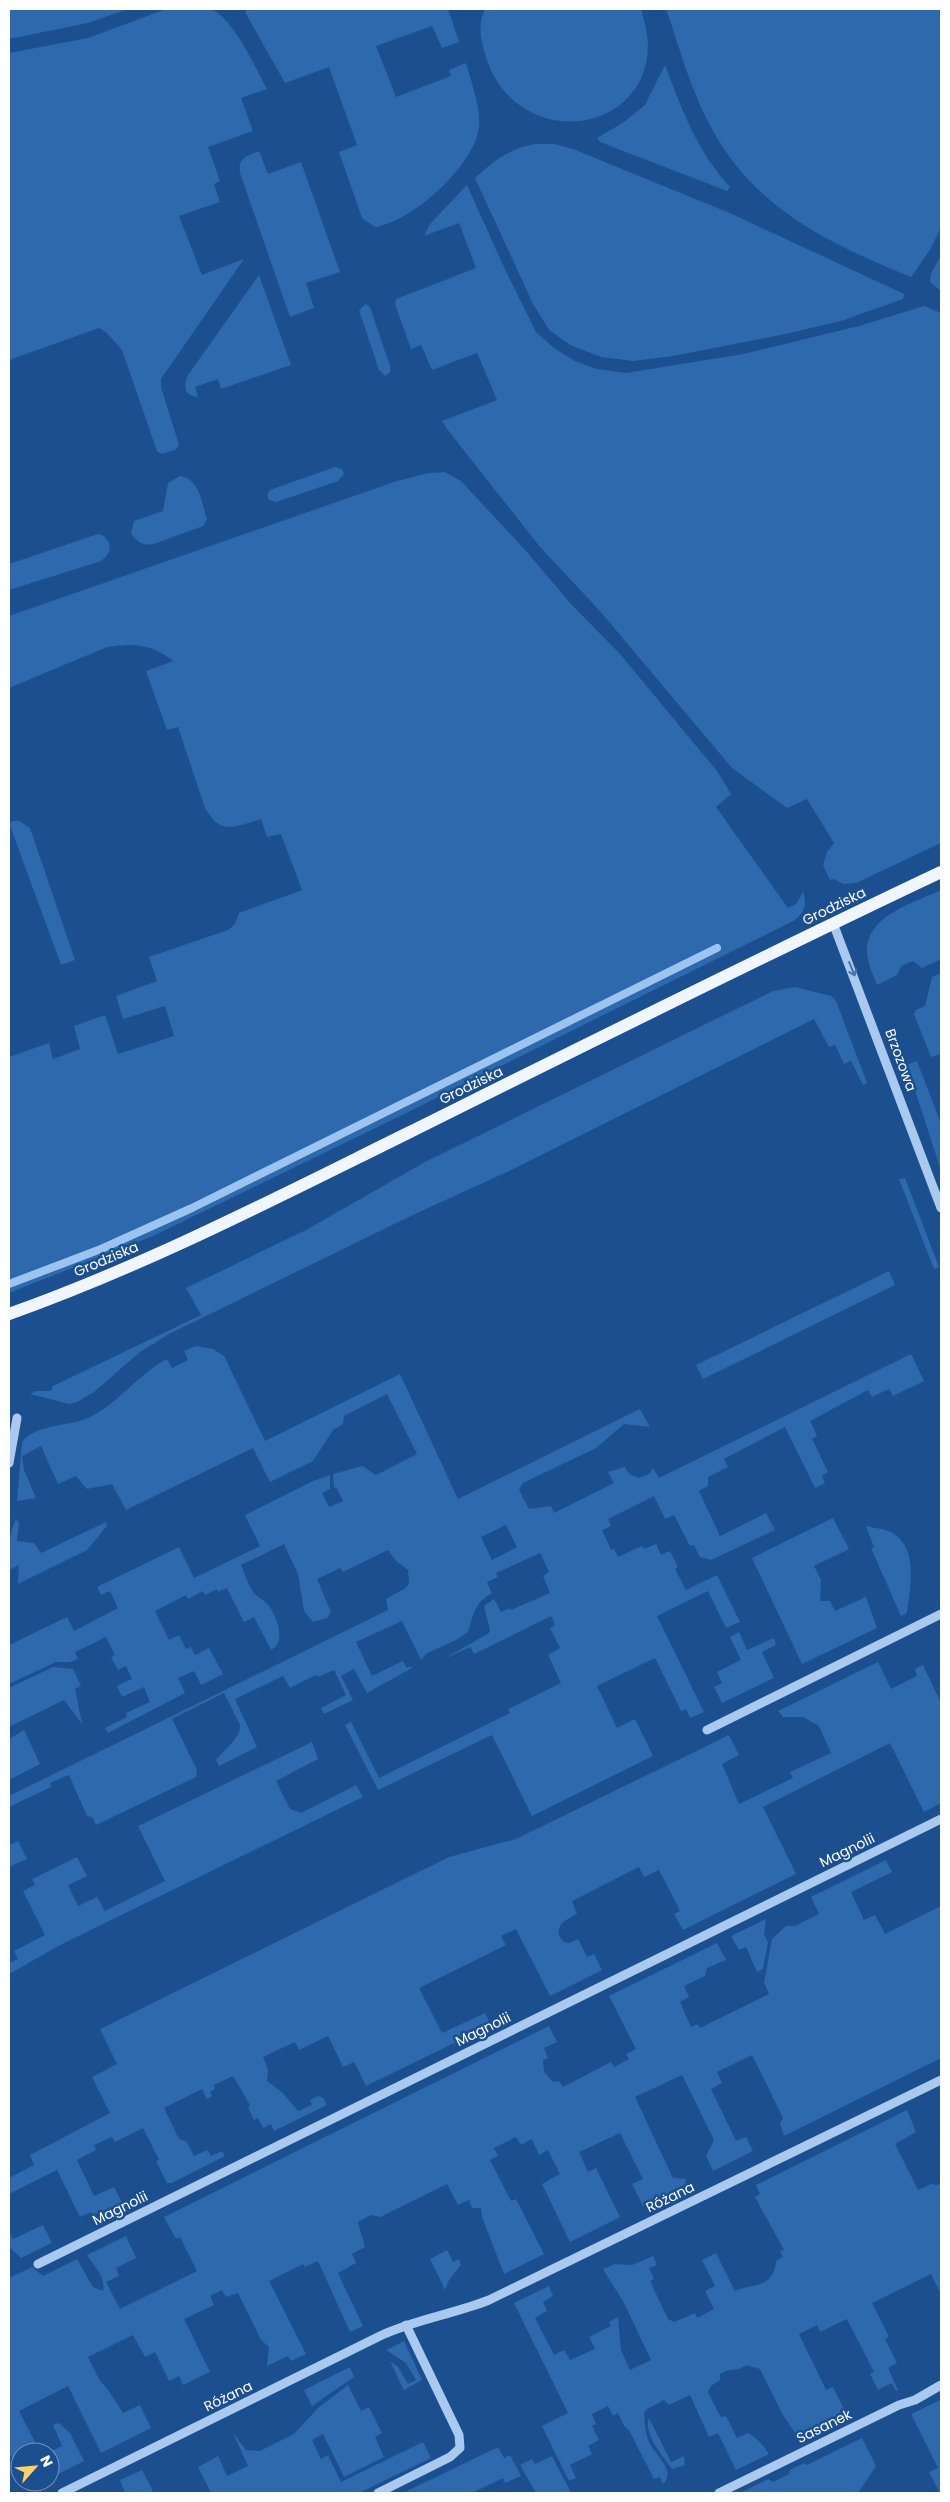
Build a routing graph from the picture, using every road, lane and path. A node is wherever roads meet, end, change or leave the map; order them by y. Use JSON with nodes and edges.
{"nodes":[{"id":1,"x":941,"y":872,"type":"edge"},
{"id":2,"x":833,"y":923,"type":"junction"},
{"id":3,"x":941,"y":1208,"type":"edge"},
{"id":4,"x":9,"y":1314,"type":"edge"},
{"id":5,"x":17,"y":1418,"type":"dead end"},
{"id":6,"x":9,"y":1463,"type":"edge"},
{"id":7,"x":941,"y":1614,"type":"edge"},
{"id":8,"x":707,"y":1730,"type":"dead end"},
{"id":9,"x":941,"y":1819,"type":"edge"},
{"id":10,"x":941,"y":2080,"type":"edge"},
{"id":11,"x":38,"y":2264,"type":"dead end"},
{"id":12,"x":406,"y":2325,"type":"junction"},
{"id":13,"x":941,"y":2385,"type":"edge"},
{"id":14,"x":62,"y":2493,"type":"edge"},
{"id":15,"x":378,"y":2493,"type":"edge"},
{"id":16,"x":719,"y":2493,"type":"edge"}],
"edges":[{"from":1,"to":2,"type":"main road","name":"Grodziska"},
{"from":2,"to":3,"type":"street","name":"Brzozowa","one_way":true},
{"from":2,"to":4,"type":"main road","name":"Grodziska"},
{"from":5,"to":6,"type":"street"},
{"from":7,"to":8,"type":"street"},
{"from":9,"to":11,"type":"street","name":"Magnolii"},
{"from":10,"to":12,"type":"street","name":"Różana"},
{"from":12,"to":14,"type":"street","name":"Różana"},
{"from":12,"to":15,"type":"street"},
{"from":13,"to":16,"type":"street","name":"Sasanek"}]}
